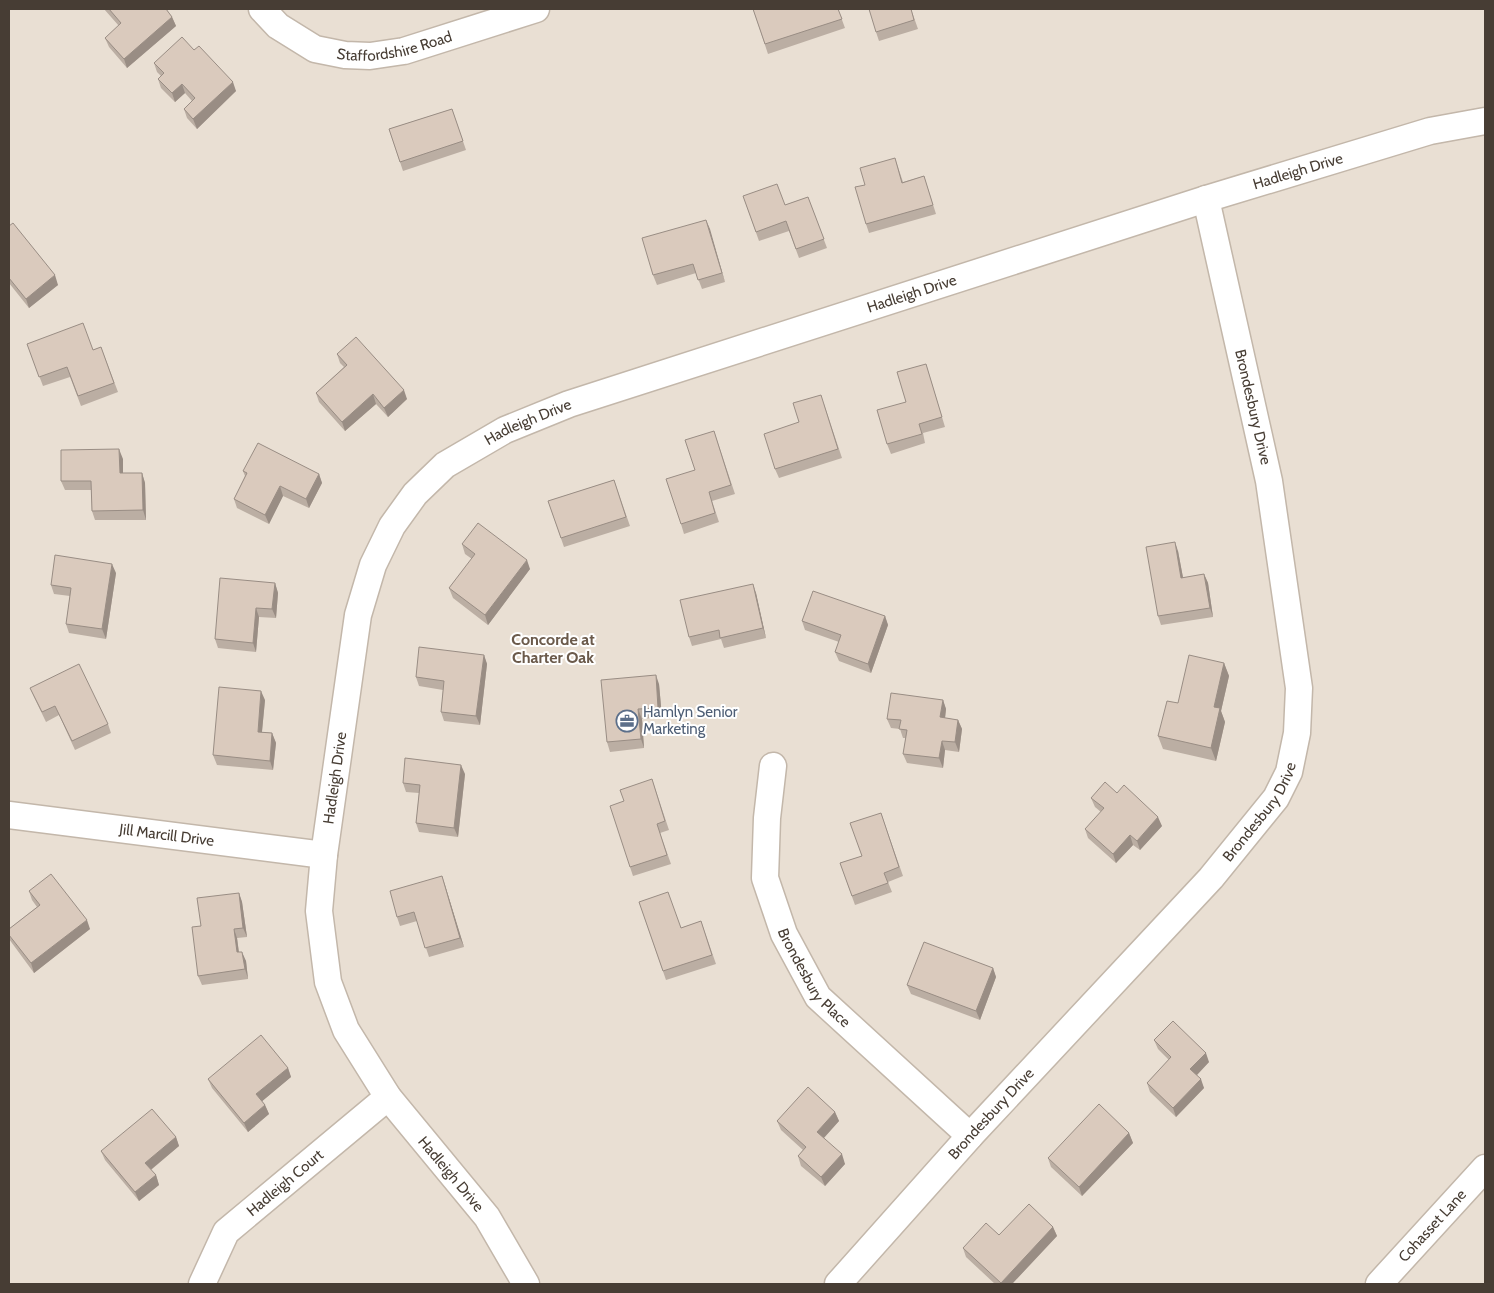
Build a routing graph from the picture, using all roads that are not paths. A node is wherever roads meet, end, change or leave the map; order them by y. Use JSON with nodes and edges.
{"nodes":[{"id":1,"x":262,"y":9,"type":"edge"},
{"id":2,"x":536,"y":9,"type":"edge"},
{"id":3,"x":1485,"y":121,"type":"edge"},
{"id":4,"x":1206,"y":199,"type":"junction"},
{"id":5,"x":773,"y":766,"type":"dead end"},
{"id":6,"x":9,"y":815,"type":"edge"},
{"id":7,"x":324,"y":855,"type":"junction"},
{"id":8,"x":388,"y":1097,"type":"junction"},
{"id":9,"x":970,"y":1136,"type":"junction"},
{"id":10,"x":1485,"y":1168,"type":"edge"},
{"id":11,"x":202,"y":1284,"type":"edge"},
{"id":12,"x":526,"y":1284,"type":"edge"},
{"id":13,"x":838,"y":1284,"type":"edge"},
{"id":14,"x":1379,"y":1284,"type":"edge"}],
"edges":[{"from":1,"to":2,"type":"street","name":"Staffordshire Road"},
{"from":3,"to":4,"type":"street","name":"Hadleigh Drive"},
{"from":4,"to":7,"type":"street","name":"Hadleigh Drive"},
{"from":4,"to":9,"type":"street","name":"Brondesbury Drive"},
{"from":5,"to":9,"type":"street","name":"Brondesbury Place"},
{"from":6,"to":7,"type":"street","name":"Jill Marcill Drive"},
{"from":7,"to":8,"type":"street","name":"Hadleigh Drive"},
{"from":8,"to":11,"type":"street","name":"Hadleigh Court"},
{"from":8,"to":12,"type":"street","name":"Hadleigh Drive"},
{"from":9,"to":13,"type":"street","name":"Brondesbury Drive"},
{"from":10,"to":14,"type":"street","name":"Cohasset Lane"}]}
